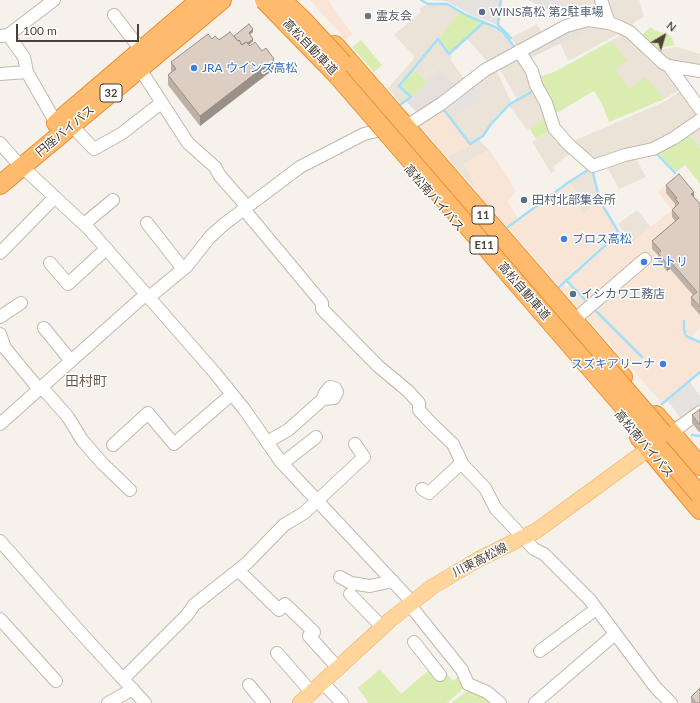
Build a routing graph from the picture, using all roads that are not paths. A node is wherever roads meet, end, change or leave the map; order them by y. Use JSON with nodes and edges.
{"nodes":[{"id":1,"x":54,"y":0,"type":"edge"},
{"id":2,"x":200,"y":0,"type":"edge"},
{"id":3,"x":222,"y":0,"type":"edge"},
{"id":4,"x":256,"y":0,"type":"edge"},
{"id":5,"x":264,"y":0,"type":"edge"},
{"id":6,"x":282,"y":0,"type":"edge"},
{"id":7,"x":291,"y":0,"type":"edge"},
{"id":8,"x":601,"y":0,"type":"edge"},
{"id":9,"x":114,"y":15,"type":"dead end"},
{"id":10,"x":609,"y":23,"type":"junction"},
{"id":11,"x":4,"y":36,"type":"edge"},
{"id":12,"x":141,"y":50,"type":"junction"},
{"id":13,"x":519,"y":51,"type":"junction"},
{"id":14,"x":668,"y":66,"type":"junction"},
{"id":15,"x":140,"y":69,"type":"junction"},
{"id":16,"x":700,"y":71,"type":"edge"},
{"id":17,"x":27,"y":72,"type":"junction"},
{"id":18,"x":0,"y":74,"type":"edge"},
{"id":19,"x":161,"y":103,"type":"junction"},
{"id":20,"x":700,"y":109,"type":"edge"},
{"id":21,"x":700,"y":120,"type":"edge"},
{"id":22,"x":64,"y":124,"type":"junction"},
{"id":23,"x":404,"y":124,"type":"junction"},
{"id":24,"x":376,"y":131,"type":"junction"},
{"id":25,"x":0,"y":143,"type":"edge"},
{"id":26,"x":12,"y":166,"type":"edge"},
{"id":27,"x":0,"y":185,"type":"edge"},
{"id":28,"x":55,"y":198,"type":"junction"},
{"id":29,"x":113,"y":200,"type":"dead end"},
{"id":30,"x":246,"y":207,"type":"junction"},
{"id":31,"x":84,"y":224,"type":"junction"},
{"id":32,"x":147,"y":224,"type":"dead end"},
{"id":33,"x":106,"y":249,"type":"junction"},
{"id":34,"x":0,"y":253,"type":"edge"},
{"id":35,"x":645,"y":259,"type":"dead end"},
{"id":36,"x":50,"y":263,"type":"dead end"},
{"id":37,"x":183,"y":269,"type":"junction"},
{"id":38,"x":147,"y":297,"type":"junction"},
{"id":39,"x":21,"y":303,"type":"dead end"},
{"id":40,"x":0,"y":317,"type":"edge"},
{"id":41,"x":574,"y":320,"type":"junction"},
{"id":42,"x":44,"y":328,"type":"dead end"},
{"id":43,"x":0,"y":334,"type":"edge"},
{"id":44,"x":71,"y":361,"type":"junction"},
{"id":45,"x":38,"y":388,"type":"junction"},
{"id":46,"x":232,"y":394,"type":"junction"},
{"id":47,"x":323,"y":399,"type":"dead end"},
{"id":48,"x":700,"y":412,"type":"edge"},
{"id":49,"x":0,"y":424,"type":"edge"},
{"id":50,"x":671,"y":433,"type":"junction"},
{"id":51,"x":316,"y":437,"type":"dead end"},
{"id":52,"x":268,"y":442,"type":"junction"},
{"id":53,"x":355,"y":444,"type":"dead end"},
{"id":54,"x":113,"y":445,"type":"dead end"},
{"id":55,"x":649,"y":449,"type":"junction"},
{"id":56,"x":283,"y":464,"type":"junction"},
{"id":57,"x":463,"y":465,"type":"junction"},
{"id":58,"x":700,"y":466,"type":"edge"},
{"id":59,"x":700,"y":476,"type":"edge"},
{"id":60,"x":422,"y":489,"type":"dead end"},
{"id":61,"x":130,"y":490,"type":"dead end"},
{"id":62,"x":700,"y":495,"type":"edge"},
{"id":63,"x":700,"y":498,"type":"edge"},
{"id":64,"x":317,"y":500,"type":"junction"},
{"id":65,"x":700,"y":510,"type":"edge"},
{"id":66,"x":523,"y":538,"type":"junction"},
{"id":67,"x":0,"y":541,"type":"edge"},
{"id":68,"x":238,"y":570,"type":"junction"},
{"id":69,"x":340,"y":577,"type":"dead end"},
{"id":70,"x":393,"y":581,"type":"junction"},
{"id":71,"x":350,"y":594,"type":"dead end"},
{"id":72,"x":410,"y":603,"type":"junction"},
{"id":73,"x":596,"y":609,"type":"junction"},
{"id":74,"x":0,"y":618,"type":"edge"},
{"id":75,"x":382,"y":627,"type":"junction"},
{"id":76,"x":614,"y":634,"type":"junction"},
{"id":77,"x":438,"y":640,"type":"junction"},
{"id":78,"x":414,"y":642,"type":"dead end"},
{"id":79,"x":540,"y":651,"type":"dead end"},
{"id":80,"x":422,"y":652,"type":"junction"},
{"id":81,"x":277,"y":653,"type":"dead end"},
{"id":82,"x":338,"y":668,"type":"junction"},
{"id":83,"x":440,"y":675,"type":"dead end"},
{"id":84,"x":123,"y":679,"type":"junction"},
{"id":85,"x":56,"y":681,"type":"dead end"},
{"id":86,"x":250,"y":685,"type":"dead end"},
{"id":87,"x":317,"y":688,"type":"junction"},
{"id":88,"x":133,"y":689,"type":"junction"},
{"id":89,"x":108,"y":703,"type":"edge"},
{"id":90,"x":145,"y":703,"type":"edge"},
{"id":91,"x":264,"y":703,"type":"edge"},
{"id":92,"x":300,"y":703,"type":"edge"},
{"id":93,"x":342,"y":703,"type":"edge"},
{"id":94,"x":500,"y":703,"type":"edge"},
{"id":95,"x":535,"y":703,"type":"edge"},
{"id":96,"x":671,"y":703,"type":"edge"}],
"edges":[{"from":1,"to":11,"type":"street"},
{"from":2,"to":12,"type":"highway","name":"円座バイパス","number":"32"},
{"from":3,"to":15,"type":"highway","name":"円座バイパス","number":"32"},
{"from":4,"to":24,"type":"highway","name":"高松南バイパス","number":"11"},
{"from":5,"to":62,"type":"highway","name":"高松自動車道","number":"E11","bridge":true},
{"from":6,"to":59,"type":"highway","name":"高松自動車道","number":"E11","bridge":true},
{"from":7,"to":23,"type":"highway","number":"11"},
{"from":8,"to":10,"type":"street"},
{"from":9,"to":12,"type":"street"},
{"from":10,"to":13,"type":"street"},
{"from":10,"to":14,"type":"street"},
{"from":11,"to":17,"type":"street"},
{"from":12,"to":22,"type":"highway","name":"円座バイパス","number":"32"},
{"from":13,"to":21,"type":"street"},
{"from":13,"to":23,"type":"street"},
{"from":14,"to":16,"type":"street"},
{"from":14,"to":20,"type":"street"},
{"from":15,"to":19,"type":"street"},
{"from":15,"to":22,"type":"highway","name":"円座バイパス","number":"32"},
{"from":17,"to":18,"type":"street"},
{"from":17,"to":22,"type":"street"},
{"from":19,"to":22,"type":"street"},
{"from":19,"to":30,"type":"street"},
{"from":22,"to":26,"type":"highway","name":"円座バイパス","number":"32"},
{"from":23,"to":24,"type":"street"},
{"from":23,"to":41,"type":"highway","number":"11"},
{"from":24,"to":30,"type":"street"},
{"from":24,"to":55,"type":"highway","name":"高松南バイパス","number":"11"},
{"from":25,"to":26,"type":"street"},
{"from":26,"to":27,"type":"highway","name":"円座バイパス","number":"32"},
{"from":26,"to":28,"type":"street"},
{"from":28,"to":31,"type":"street"},
{"from":28,"to":34,"type":"street"},
{"from":29,"to":31,"type":"street"},
{"from":30,"to":37,"type":"street"},
{"from":30,"to":57,"type":"street"},
{"from":31,"to":33,"type":"street"},
{"from":32,"to":37,"type":"street"},
{"from":33,"to":36,"type":"street"},
{"from":33,"to":38,"type":"street"},
{"from":35,"to":41,"type":"street"},
{"from":37,"to":38,"type":"street"},
{"from":38,"to":44,"type":"street"},
{"from":38,"to":46,"type":"street"},
{"from":39,"to":40,"type":"street"},
{"from":41,"to":50,"type":"highway","number":"11"},
{"from":42,"to":44,"type":"street"},
{"from":43,"to":45,"type":"street"},
{"from":44,"to":45,"type":"street"},
{"from":45,"to":49,"type":"street"},
{"from":45,"to":61,"type":"street"},
{"from":46,"to":52,"type":"street"},
{"from":46,"to":54,"type":"street"},
{"from":47,"to":52,"type":"street"},
{"from":48,"to":50,"type":"street"},
{"from":50,"to":55,"type":"main road","name":"川東高松線"},
{"from":50,"to":58,"type":"highway","number":"11"},
{"from":50,"to":59,"type":"highway","number":"11"},
{"from":51,"to":56,"type":"street"},
{"from":52,"to":56,"type":"street"},
{"from":53,"to":64,"type":"street"},
{"from":55,"to":63,"type":"highway","number":"11"},
{"from":55,"to":65,"type":"highway","name":"高松南バイパス","number":"11"},
{"from":55,"to":66,"type":"main road","name":"川東高松線"},
{"from":56,"to":64,"type":"street"},
{"from":57,"to":60,"type":"street"},
{"from":57,"to":66,"type":"street"},
{"from":64,"to":68,"type":"street"},
{"from":64,"to":70,"type":"street"},
{"from":66,"to":72,"type":"main road","name":"川東高松線"},
{"from":66,"to":73,"type":"street"},
{"from":67,"to":84,"type":"street"},
{"from":68,"to":82,"type":"street"},
{"from":68,"to":84,"type":"street"},
{"from":69,"to":70,"type":"street"},
{"from":70,"to":72,"type":"street"},
{"from":71,"to":75,"type":"street"},
{"from":72,"to":75,"type":"main road","name":"川東高松線"},
{"from":72,"to":77,"type":"street"},
{"from":73,"to":76,"type":"street"},
{"from":73,"to":79,"type":"street"},
{"from":74,"to":85,"type":"street"},
{"from":75,"to":82,"type":"main road","name":"川東高松線"},
{"from":76,"to":95,"type":"street"},
{"from":76,"to":96,"type":"street"},
{"from":77,"to":80,"type":"street"},
{"from":77,"to":94,"type":"street"},
{"from":78,"to":80,"type":"street"},
{"from":80,"to":83,"type":"street"},
{"from":81,"to":87,"type":"street"},
{"from":82,"to":87,"type":"main road","name":"川東高松線"},
{"from":84,"to":88,"type":"street"},
{"from":86,"to":91,"type":"street"},
{"from":87,"to":92,"type":"main road","name":"川東高松線"},
{"from":87,"to":93,"type":"street"},
{"from":88,"to":89,"type":"street"},
{"from":88,"to":90,"type":"street"}]}
